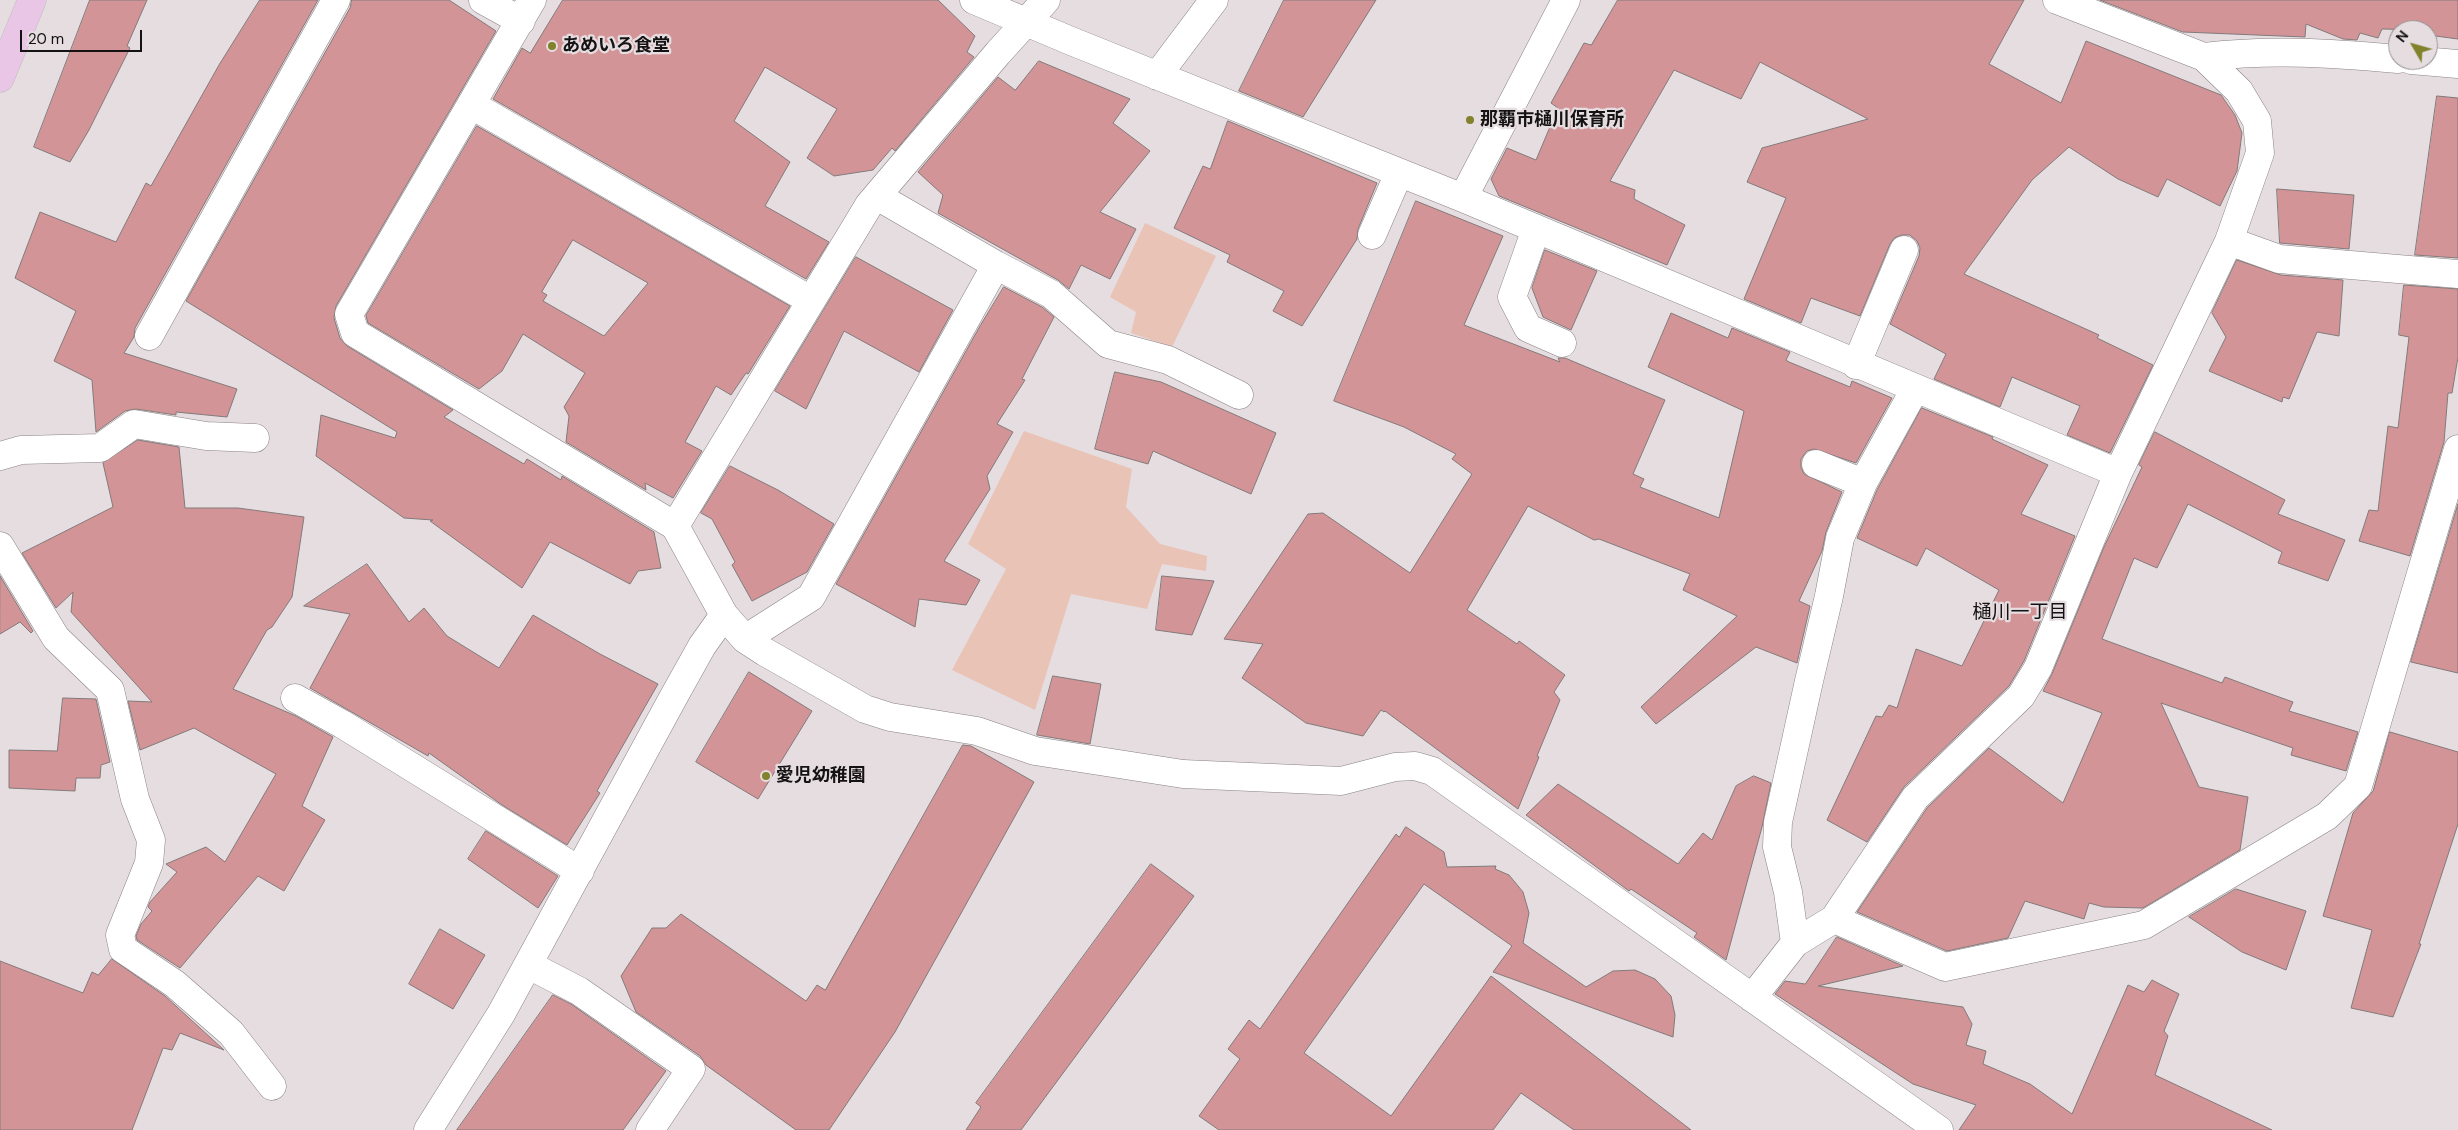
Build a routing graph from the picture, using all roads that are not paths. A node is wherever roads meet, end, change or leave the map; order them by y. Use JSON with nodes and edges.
{"nodes":[{"id":1,"x":32,"y":0,"type":"edge"},
{"id":2,"x":336,"y":0,"type":"edge"},
{"id":3,"x":483,"y":0,"type":"edge"},
{"id":4,"x":974,"y":0,"type":"edge"},
{"id":5,"x":1046,"y":0,"type":"edge"},
{"id":6,"x":1214,"y":0,"type":"edge"},
{"id":7,"x":1566,"y":0,"type":"edge"},
{"id":8,"x":2057,"y":0,"type":"edge"},
{"id":9,"x":526,"y":11,"type":"edge"},
{"id":10,"x":1026,"y":22,"type":"junction"},
{"id":11,"x":2204,"y":57,"type":"junction"},
{"id":12,"x":2388,"y":58,"type":"edge"},
{"id":13,"x":2438,"y":62,"type":"edge"},
{"id":14,"x":2458,"y":64,"type":"edge"},
{"id":15,"x":1157,"y":76,"type":"junction"},
{"id":16,"x":0,"y":78,"type":"edge"},
{"id":17,"x":472,"y":105,"type":"junction"},
{"id":18,"x":1399,"y":173,"type":"junction"},
{"id":19,"x":877,"y":196,"type":"junction"},
{"id":20,"x":1463,"y":198,"type":"junction"},
{"id":21,"x":1536,"y":229,"type":"junction"},
{"id":22,"x":1372,"y":234,"type":"dead end"},
{"id":23,"x":2230,"y":241,"type":"junction"},
{"id":24,"x":1904,"y":250,"type":"dead end"},
{"id":25,"x":996,"y":265,"type":"junction"},
{"id":26,"x":2458,"y":274,"type":"edge"},
{"id":27,"x":810,"y":300,"type":"junction"},
{"id":28,"x":150,"y":336,"type":"dead end"},
{"id":29,"x":1562,"y":343,"type":"dead end"},
{"id":30,"x":1856,"y":364,"type":"junction"},
{"id":31,"x":1915,"y":389,"type":"junction"},
{"id":32,"x":1239,"y":395,"type":"dead end"},
{"id":33,"x":255,"y":438,"type":"dead end"},
{"id":34,"x":2458,"y":449,"type":"edge"},
{"id":35,"x":0,"y":456,"type":"edge"},
{"id":36,"x":1816,"y":464,"type":"dead end"},
{"id":37,"x":2118,"y":473,"type":"junction"},
{"id":38,"x":1864,"y":483,"type":"junction"},
{"id":39,"x":675,"y":526,"type":"junction"},
{"id":40,"x":0,"y":546,"type":"edge"},
{"id":41,"x":724,"y":615,"type":"junction"},
{"id":42,"x":745,"y":639,"type":"junction"},
{"id":43,"x":295,"y":698,"type":"dead end"},
{"id":44,"x":580,"y":871,"type":"junction"},
{"id":45,"x":1834,"y":919,"type":"junction"},
{"id":46,"x":1795,"y":943,"type":"junction"},
{"id":47,"x":529,"y":965,"type":"junction"},
{"id":48,"x":1752,"y":998,"type":"junction"},
{"id":49,"x":272,"y":1086,"type":"dead end"},
{"id":50,"x":428,"y":1130,"type":"edge"},
{"id":51,"x":650,"y":1130,"type":"edge"},
{"id":52,"x":1939,"y":1130,"type":"edge"}],
"edges":[{"from":1,"to":16,"type":"main road"},
{"from":2,"to":28,"type":"street"},
{"from":3,"to":9,"type":"street"},
{"from":4,"to":10,"type":"street"},
{"from":5,"to":10,"type":"street"},
{"from":6,"to":15,"type":"street"},
{"from":7,"to":20,"type":"street"},
{"from":8,"to":11,"type":"street"},
{"from":9,"to":17,"type":"street"},
{"from":10,"to":15,"type":"street"},
{"from":10,"to":19,"type":"street"},
{"from":11,"to":12,"type":"street"},
{"from":11,"to":23,"type":"street"},
{"from":13,"to":14,"type":"street"},
{"from":15,"to":18,"type":"street"},
{"from":17,"to":27,"type":"street"},
{"from":17,"to":39,"type":"street"},
{"from":18,"to":20,"type":"street"},
{"from":18,"to":22,"type":"street"},
{"from":19,"to":25,"type":"street"},
{"from":19,"to":27,"type":"street"},
{"from":20,"to":21,"type":"street"},
{"from":21,"to":29,"type":"street"},
{"from":21,"to":30,"type":"street"},
{"from":23,"to":26,"type":"street"},
{"from":23,"to":37,"type":"street"},
{"from":24,"to":30,"type":"street"},
{"from":25,"to":32,"type":"street"},
{"from":25,"to":42,"type":"street"},
{"from":27,"to":39,"type":"street"},
{"from":30,"to":31,"type":"street"},
{"from":31,"to":37,"type":"street"},
{"from":31,"to":38,"type":"street"},
{"from":33,"to":35,"type":"street"},
{"from":34,"to":45,"type":"street"},
{"from":36,"to":38,"type":"street"},
{"from":37,"to":45,"type":"street"},
{"from":38,"to":46,"type":"street"},
{"from":39,"to":41,"type":"street"},
{"from":40,"to":49,"type":"street"},
{"from":41,"to":42,"type":"street"},
{"from":41,"to":44,"type":"street"},
{"from":42,"to":48,"type":"street"},
{"from":43,"to":44,"type":"street"},
{"from":44,"to":47,"type":"street"},
{"from":45,"to":46,"type":"street"},
{"from":46,"to":48,"type":"street"},
{"from":47,"to":50,"type":"street"},
{"from":47,"to":51,"type":"street"},
{"from":48,"to":52,"type":"street"}]}
